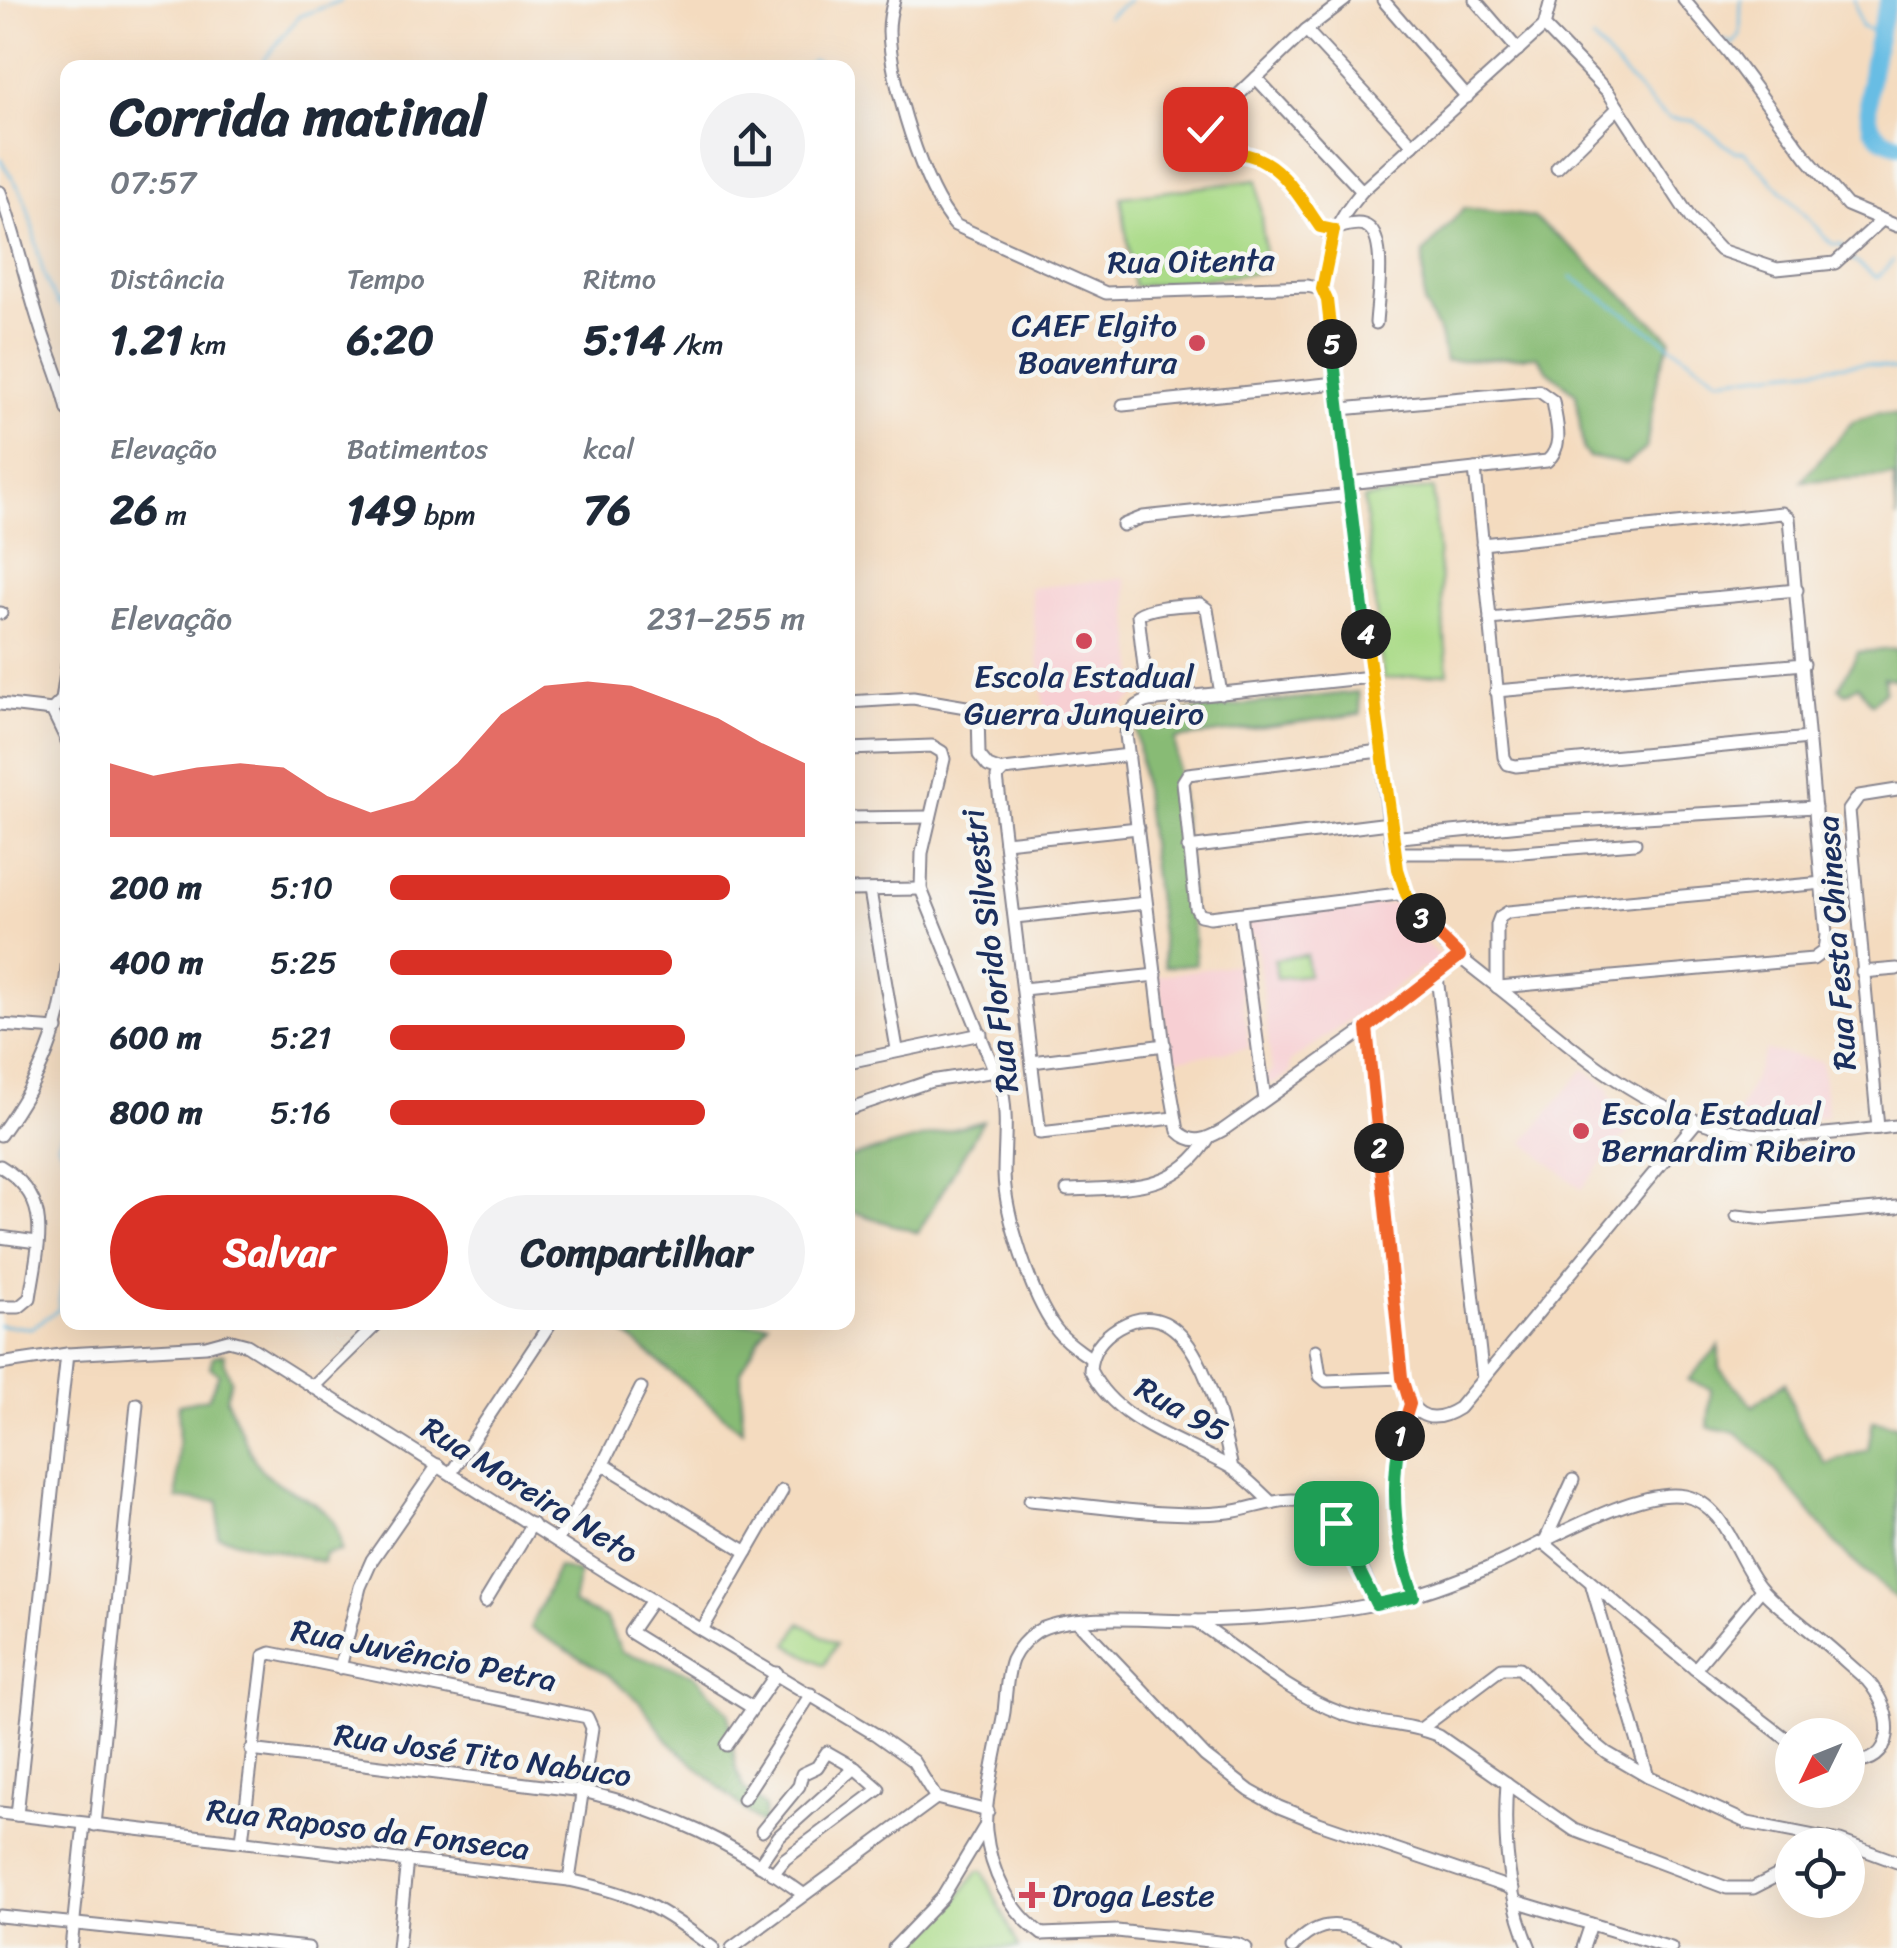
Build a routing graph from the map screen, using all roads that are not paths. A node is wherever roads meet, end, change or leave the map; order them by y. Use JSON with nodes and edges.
{"nodes":[{"id":1,"x":894,"y":0,"type":"edge"},
{"id":2,"x":1345,"y":0,"type":"edge"},
{"id":3,"x":1382,"y":0,"type":"edge"},
{"id":4,"x":1475,"y":0,"type":"edge"},
{"id":5,"x":1552,"y":0,"type":"edge"},
{"id":6,"x":1684,"y":0,"type":"edge"},
{"id":7,"x":1544,"y":26,"type":"junction"},
{"id":8,"x":1306,"y":30,"type":"junction"},
{"id":9,"x":1518,"y":50,"type":"junction"},
{"id":10,"x":1256,"y":78,"type":"junction"},
{"id":11,"x":1467,"y":97,"type":"junction"},
{"id":12,"x":1618,"y":108,"type":"junction"},
{"id":13,"x":1414,"y":145,"type":"junction"},
{"id":14,"x":1557,"y":168,"type":"dead end"},
{"id":15,"x":1362,"y":191,"type":"junction"},
{"id":16,"x":0,"y":192,"type":"edge"},
{"id":17,"x":1882,"y":220,"type":"junction"},
{"id":18,"x":0,"y":226,"type":"edge"},
{"id":19,"x":1897,"y":226,"type":"edge"},
{"id":20,"x":1334,"y":230,"type":"junction"},
{"id":21,"x":18,"y":240,"type":"junction"},
{"id":22,"x":1322,"y":289,"type":"junction"},
{"id":23,"x":1376,"y":323,"type":"dead end"},
{"id":24,"x":60,"y":376,"type":"edge"},
{"id":25,"x":1336,"y":383,"type":"junction"},
{"id":26,"x":1123,"y":404,"type":"dead end"},
{"id":27,"x":1341,"y":409,"type":"junction"},
{"id":28,"x":1475,"y":469,"type":"junction"},
{"id":29,"x":1350,"y":489,"type":"junction"},
{"id":30,"x":1122,"y":526,"type":"dead end"},
{"id":31,"x":1482,"y":544,"type":"junction"},
{"id":32,"x":1797,"y":590,"type":"junction"},
{"id":33,"x":1490,"y":620,"type":"junction"},
{"id":34,"x":1804,"y":664,"type":"junction"},
{"id":35,"x":1371,"y":677,"type":"junction"},
{"id":36,"x":1496,"y":691,"type":"junction"},
{"id":37,"x":1220,"y":694,"type":"junction"},
{"id":38,"x":1148,"y":701,"type":"junction"},
{"id":39,"x":60,"y":702,"type":"edge"},
{"id":40,"x":855,"y":702,"type":"edge"},
{"id":41,"x":0,"y":704,"type":"edge"},
{"id":42,"x":52,"y":710,"type":"junction"},
{"id":43,"x":60,"y":727,"type":"edge"},
{"id":44,"x":1809,"y":738,"type":"junction"},
{"id":45,"x":855,"y":749,"type":"edge"},
{"id":46,"x":1380,"y":751,"type":"junction"},
{"id":47,"x":1129,"y":755,"type":"junction"},
{"id":48,"x":1001,"y":772,"type":"junction"},
{"id":49,"x":1897,"y":790,"type":"edge"},
{"id":50,"x":1816,"y":807,"type":"junction"},
{"id":51,"x":930,"y":817,"type":"junction"},
{"id":52,"x":855,"y":818,"type":"edge"},
{"id":53,"x":1389,"y":823,"type":"junction"},
{"id":54,"x":1138,"y":828,"type":"junction"},
{"id":55,"x":1392,"y":838,"type":"junction"},
{"id":56,"x":1005,"y":842,"type":"junction"},
{"id":57,"x":1635,"y":843,"type":"dead end"},
{"id":58,"x":1188,"y":848,"type":"junction"},
{"id":59,"x":1394,"y":853,"type":"junction"},
{"id":60,"x":1822,"y":883,"type":"junction"},
{"id":61,"x":920,"y":889,"type":"junction"},
{"id":62,"x":855,"y":890,"type":"edge"},
{"id":63,"x":870,"y":890,"type":"junction"},
{"id":64,"x":1406,"y":894,"type":"junction"},
{"id":65,"x":1146,"y":903,"type":"junction"},
{"id":66,"x":1240,"y":914,"type":"junction"},
{"id":67,"x":1014,"y":917,"type":"junction"},
{"id":68,"x":1460,"y":956,"type":"junction"},
{"id":69,"x":1897,"y":969,"type":"edge"},
{"id":70,"x":1862,"y":972,"type":"junction"},
{"id":71,"x":1156,"y":975,"type":"junction"},
{"id":72,"x":1437,"y":976,"type":"junction"},
{"id":73,"x":1498,"y":987,"type":"junction"},
{"id":74,"x":1023,"y":989,"type":"junction"},
{"id":75,"x":60,"y":1013,"type":"edge"},
{"id":76,"x":0,"y":1025,"type":"edge"},
{"id":77,"x":1367,"y":1028,"type":"junction"},
{"id":78,"x":56,"y":1029,"type":"junction"},
{"id":79,"x":982,"y":1034,"type":"junction"},
{"id":80,"x":1165,"y":1046,"type":"junction"},
{"id":81,"x":898,"y":1049,"type":"junction"},
{"id":82,"x":855,"y":1060,"type":"edge"},
{"id":83,"x":1032,"y":1062,"type":"junction"},
{"id":84,"x":996,"y":1071,"type":"junction"},
{"id":85,"x":1264,"y":1100,"type":"junction"},
{"id":86,"x":855,"y":1107,"type":"edge"},
{"id":87,"x":1174,"y":1118,"type":"junction"},
{"id":88,"x":1696,"y":1121,"type":"junction"},
{"id":89,"x":1897,"y":1126,"type":"edge"},
{"id":90,"x":1878,"y":1128,"type":"junction"},
{"id":91,"x":0,"y":1135,"type":"edge"},
{"id":92,"x":1208,"y":1139,"type":"junction"},
{"id":93,"x":0,"y":1166,"type":"edge"},
{"id":94,"x":1067,"y":1190,"type":"dead end"},
{"id":95,"x":1897,"y":1207,"type":"edge"},
{"id":96,"x":1737,"y":1216,"type":"dead end"},
{"id":97,"x":0,"y":1236,"type":"edge"},
{"id":98,"x":36,"y":1242,"type":"junction"},
{"id":99,"x":0,"y":1306,"type":"edge"},
{"id":100,"x":228,"y":1330,"type":"edge"},
{"id":101,"x":371,"y":1330,"type":"edge"},
{"id":102,"x":546,"y":1330,"type":"edge"},
{"id":103,"x":228,"y":1340,"type":"junction"},
{"id":104,"x":1316,"y":1350,"type":"dead end"},
{"id":105,"x":67,"y":1354,"type":"junction"},
{"id":106,"x":1090,"y":1358,"type":"junction"},
{"id":107,"x":0,"y":1364,"type":"edge"},
{"id":108,"x":1402,"y":1378,"type":"junction"},
{"id":109,"x":1484,"y":1379,"type":"junction"},
{"id":110,"x":312,"y":1387,"type":"junction"},
{"id":111,"x":640,"y":1388,"type":"dead end"},
{"id":112,"x":137,"y":1404,"type":"dead end"},
{"id":113,"x":1410,"y":1404,"type":"junction"},
{"id":114,"x":603,"y":1464,"type":"junction"},
{"id":115,"x":438,"y":1465,"type":"junction"},
{"id":116,"x":1232,"y":1468,"type":"junction"},
{"id":117,"x":452,"y":1473,"type":"junction"},
{"id":118,"x":1572,"y":1480,"type":"dead end"},
{"id":119,"x":782,"y":1491,"type":"dead end"},
{"id":120,"x":1030,"y":1500,"type":"dead end"},
{"id":121,"x":1272,"y":1503,"type":"junction"},
{"id":122,"x":532,"y":1524,"type":"junction"},
{"id":123,"x":557,"y":1541,"type":"junction"},
{"id":124,"x":1544,"y":1543,"type":"junction"},
{"id":125,"x":747,"y":1552,"type":"junction"},
{"id":126,"x":1592,"y":1586,"type":"junction"},
{"id":127,"x":1761,"y":1590,"type":"junction"},
{"id":128,"x":1414,"y":1596,"type":"junction"},
{"id":129,"x":652,"y":1600,"type":"junction"},
{"id":130,"x":485,"y":1602,"type":"dead end"},
{"id":131,"x":1376,"y":1604,"type":"junction"},
{"id":132,"x":1077,"y":1621,"type":"junction"},
{"id":133,"x":1196,"y":1621,"type":"junction"},
{"id":134,"x":702,"y":1630,"type":"junction"},
{"id":135,"x":340,"y":1668,"type":"junction"},
{"id":136,"x":1695,"y":1669,"type":"junction"},
{"id":137,"x":777,"y":1673,"type":"junction"},
{"id":138,"x":811,"y":1694,"type":"junction"},
{"id":139,"x":753,"y":1708,"type":"junction"},
{"id":140,"x":1422,"y":1728,"type":"junction"},
{"id":141,"x":1775,"y":1731,"type":"edge"},
{"id":142,"x":727,"y":1745,"type":"dead end"},
{"id":143,"x":251,"y":1750,"type":"junction"},
{"id":144,"x":1865,"y":1763,"type":"edge"},
{"id":145,"x":855,"y":1768,"type":"junction"},
{"id":146,"x":1648,"y":1777,"type":"junction"},
{"id":147,"x":1507,"y":1783,"type":"junction"},
{"id":148,"x":583,"y":1791,"type":"junction"},
{"id":149,"x":936,"y":1798,"type":"junction"},
{"id":150,"x":743,"y":1799,"type":"dead end"},
{"id":151,"x":988,"y":1811,"type":"junction"},
{"id":152,"x":0,"y":1813,"type":"edge"},
{"id":153,"x":17,"y":1815,"type":"junction"},
{"id":154,"x":90,"y":1825,"type":"junction"},
{"id":155,"x":985,"y":1827,"type":"junction"},
{"id":156,"x":1775,"y":1829,"type":"edge"},
{"id":157,"x":762,"y":1831,"type":"dead end"},
{"id":158,"x":242,"y":1841,"type":"junction"},
{"id":159,"x":1865,"y":1852,"type":"edge"},
{"id":160,"x":407,"y":1859,"type":"junction"},
{"id":161,"x":1897,"y":1862,"type":"edge"},
{"id":162,"x":759,"y":1865,"type":"junction"},
{"id":163,"x":774,"y":1874,"type":"junction"},
{"id":164,"x":1775,"y":1877,"type":"edge"},
{"id":165,"x":569,"y":1880,"type":"junction"},
{"id":166,"x":804,"y":1894,"type":"junction"},
{"id":167,"x":1514,"y":1895,"type":"junction"},
{"id":168,"x":0,"y":1916,"type":"edge"},
{"id":169,"x":73,"y":1924,"type":"junction"},
{"id":170,"x":1591,"y":1924,"type":"junction"},
{"id":171,"x":1042,"y":1934,"type":"junction"},
{"id":172,"x":1210,"y":1944,"type":"edge"},
{"id":173,"x":1662,"y":1947,"type":"edge"},
{"id":174,"x":71,"y":1948,"type":"edge"},
{"id":175,"x":308,"y":1948,"type":"edge"},
{"id":176,"x":398,"y":1948,"type":"edge"},
{"id":177,"x":713,"y":1948,"type":"edge"},
{"id":178,"x":732,"y":1948,"type":"edge"},
{"id":179,"x":894,"y":1948,"type":"edge"},
{"id":180,"x":1037,"y":1948,"type":"edge"},
{"id":181,"x":1246,"y":1948,"type":"edge"},
{"id":182,"x":1292,"y":1948,"type":"edge"},
{"id":183,"x":1394,"y":1948,"type":"edge"},
{"id":184,"x":1530,"y":1948,"type":"edge"},
{"id":185,"x":1584,"y":1948,"type":"edge"}],
"edges":[{"from":1,"to":22,"type":"street","name":"Rua Oitenta"},
{"from":2,"to":8,"type":"street"},
{"from":3,"to":11,"type":"street"},
{"from":4,"to":9,"type":"street"},
{"from":5,"to":7,"type":"street"},
{"from":6,"to":17,"type":"street"},
{"from":7,"to":9,"type":"street"},
{"from":7,"to":12,"type":"street"},
{"from":8,"to":10,"type":"street"},
{"from":8,"to":13,"type":"street"},
{"from":9,"to":11,"type":"street"},
{"from":10,"to":15,"type":"street"},
{"from":10,"to":20,"type":"street"},
{"from":11,"to":13,"type":"street"},
{"from":12,"to":14,"type":"street"},
{"from":12,"to":17,"type":"street"},
{"from":13,"to":15,"type":"street"},
{"from":15,"to":20,"type":"street"},
{"from":16,"to":21,"type":"street"},
{"from":17,"to":19,"type":"street"},
{"from":18,"to":21,"type":"street"},
{"from":20,"to":22,"type":"street"},
{"from":20,"to":23,"type":"street"},
{"from":21,"to":24,"type":"street"},
{"from":22,"to":25,"type":"street"},
{"from":25,"to":26,"type":"street"},
{"from":25,"to":27,"type":"street"},
{"from":27,"to":28,"type":"street"},
{"from":27,"to":29,"type":"street"},
{"from":28,"to":29,"type":"street"},
{"from":28,"to":31,"type":"street"},
{"from":29,"to":30,"type":"street"},
{"from":29,"to":35,"type":"street"},
{"from":31,"to":32,"type":"street"},
{"from":31,"to":33,"type":"street"},
{"from":32,"to":33,"type":"street"},
{"from":32,"to":34,"type":"street"},
{"from":33,"to":36,"type":"street"},
{"from":34,"to":36,"type":"street"},
{"from":34,"to":44,"type":"street"},
{"from":35,"to":37,"type":"street"},
{"from":35,"to":46,"type":"street"},
{"from":36,"to":44,"type":"street"},
{"from":37,"to":38,"type":"street"},
{"from":37,"to":38,"type":"street"},
{"from":38,"to":47,"type":"street"},
{"from":39,"to":42,"type":"street"},
{"from":40,"to":48,"type":"street"},
{"from":41,"to":42,"type":"street"},
{"from":42,"to":43,"type":"street"},
{"from":44,"to":50,"type":"street"},
{"from":45,"to":51,"type":"street"},
{"from":46,"to":53,"type":"street"},
{"from":46,"to":58,"type":"street"},
{"from":47,"to":48,"type":"street","name":"Rua Florido Silvestri"},
{"from":47,"to":54,"type":"street"},
{"from":48,"to":56,"type":"street","name":"Rua Florido Silvestri"},
{"from":49,"to":70,"type":"street","name":"Rua Festa Chinesa"},
{"from":50,"to":55,"type":"street"},
{"from":50,"to":60,"type":"street"},
{"from":51,"to":52,"type":"street"},
{"from":51,"to":61,"type":"street"},
{"from":53,"to":55,"type":"street"},
{"from":53,"to":58,"type":"street"},
{"from":54,"to":56,"type":"street"},
{"from":54,"to":65,"type":"street"},
{"from":55,"to":59,"type":"street"},
{"from":56,"to":67,"type":"street","name":"Rua Florido Silvestri"},
{"from":57,"to":59,"type":"street"},
{"from":58,"to":66,"type":"street"},
{"from":59,"to":64,"type":"street"},
{"from":60,"to":73,"type":"street"},
{"from":60,"to":73,"type":"street"},
{"from":61,"to":63,"type":"street"},
{"from":61,"to":79,"type":"street"},
{"from":62,"to":63,"type":"street"},
{"from":63,"to":81,"type":"street"},
{"from":64,"to":66,"type":"street"},
{"from":64,"to":68,"type":"street"},
{"from":65,"to":67,"type":"street"},
{"from":65,"to":71,"type":"street"},
{"from":66,"to":85,"type":"street"},
{"from":67,"to":74,"type":"street","name":"Rua Florido Silvestri"},
{"from":68,"to":72,"type":"street"},
{"from":68,"to":73,"type":"street"},
{"from":69,"to":70,"type":"street"},
{"from":70,"to":90,"type":"street","name":"Rua Festa Chinesa"},
{"from":71,"to":74,"type":"street"},
{"from":71,"to":80,"type":"street"},
{"from":72,"to":77,"type":"street"},
{"from":72,"to":109,"type":"street"},
{"from":73,"to":88,"type":"street"},
{"from":74,"to":83,"type":"street","name":"Rua Florido Silvestri"},
{"from":75,"to":78,"type":"street"},
{"from":76,"to":78,"type":"street"},
{"from":77,"to":85,"type":"street"},
{"from":77,"to":108,"type":"street"},
{"from":78,"to":91,"type":"street"},
{"from":79,"to":81,"type":"street"},
{"from":79,"to":84,"type":"street"},
{"from":80,"to":83,"type":"street"},
{"from":80,"to":87,"type":"street"},
{"from":81,"to":82,"type":"street"},
{"from":83,"to":87,"type":"street","name":"Rua Florido Silvestri"},
{"from":84,"to":86,"type":"street"},
{"from":84,"to":106,"type":"street"},
{"from":85,"to":92,"type":"street"},
{"from":87,"to":92,"type":"street"},
{"from":88,"to":90,"type":"street"},
{"from":88,"to":109,"type":"street"},
{"from":89,"to":90,"type":"street"},
{"from":92,"to":94,"type":"street"},
{"from":93,"to":98,"type":"street"},
{"from":95,"to":96,"type":"street"},
{"from":97,"to":98,"type":"street"},
{"from":98,"to":99,"type":"street"},
{"from":100,"to":103,"type":"street"},
{"from":101,"to":110,"type":"street"},
{"from":102,"to":117,"type":"street"},
{"from":103,"to":105,"type":"street"},
{"from":103,"to":110,"type":"street","name":"Rua Moreira Neto"},
{"from":104,"to":108,"type":"street"},
{"from":105,"to":107,"type":"street"},
{"from":105,"to":153,"type":"street"},
{"from":106,"to":116,"type":"street","name":"Rua 95"},
{"from":106,"to":116,"type":"street","name":"Rua 95"},
{"from":108,"to":113,"type":"street"},
{"from":109,"to":113,"type":"street"},
{"from":110,"to":115,"type":"street","name":"Rua Moreira Neto"},
{"from":111,"to":114,"type":"street"},
{"from":112,"to":154,"type":"street"},
{"from":113,"to":128,"type":"street"},
{"from":114,"to":123,"type":"street"},
{"from":114,"to":125,"type":"street"},
{"from":115,"to":117,"type":"street","name":"Rua Moreira Neto"},
{"from":115,"to":135,"type":"street"},
{"from":116,"to":121,"type":"street","name":"Rua 95"},
{"from":117,"to":122,"type":"street","name":"Rua Moreira Neto"},
{"from":118,"to":124,"type":"street"},
{"from":119,"to":125,"type":"street"},
{"from":120,"to":121,"type":"street"},
{"from":121,"to":131,"type":"street"},
{"from":122,"to":123,"type":"street","name":"Rua Moreira Neto"},
{"from":122,"to":130,"type":"street"},
{"from":123,"to":129,"type":"street","name":"Rua Moreira Neto"},
{"from":124,"to":126,"type":"street"},
{"from":124,"to":127,"type":"street"},
{"from":124,"to":128,"type":"street"},
{"from":125,"to":134,"type":"street"},
{"from":126,"to":136,"type":"street"},
{"from":126,"to":146,"type":"street"},
{"from":127,"to":136,"type":"street"},
{"from":127,"to":144,"type":"street"},
{"from":128,"to":131,"type":"street"},
{"from":129,"to":134,"type":"street","name":"Rua Moreira Neto"},
{"from":129,"to":139,"type":"street"},
{"from":131,"to":133,"type":"street"},
{"from":132,"to":133,"type":"street"},
{"from":132,"to":151,"type":"street"},
{"from":132,"to":167,"type":"street"},
{"from":133,"to":140,"type":"street"},
{"from":134,"to":137,"type":"street","name":"Rua Moreira Neto"},
{"from":135,"to":143,"type":"street","name":"Rua Juvêncio Petra"},
{"from":135,"to":148,"type":"street","name":"Rua Juvêncio Petra"},
{"from":136,"to":141,"type":"street"},
{"from":137,"to":138,"type":"street","name":"Rua Moreira Neto"},
{"from":137,"to":139,"type":"street"},
{"from":138,"to":149,"type":"street","name":"Rua Moreira Neto"},
{"from":138,"to":150,"type":"street"},
{"from":139,"to":142,"type":"street"},
{"from":140,"to":146,"type":"street"},
{"from":140,"to":147,"type":"street"},
{"from":143,"to":148,"type":"street","name":"Rua José Tito Nabuco"},
{"from":143,"to":158,"type":"street"},
{"from":145,"to":157,"type":"street"},
{"from":145,"to":162,"type":"street"},
{"from":145,"to":163,"type":"street"},
{"from":146,"to":156,"type":"street"},
{"from":147,"to":164,"type":"street"},
{"from":147,"to":167,"type":"street"},
{"from":148,"to":162,"type":"street","name":"Rua José Tito Nabuco"},
{"from":148,"to":165,"type":"street","name":"Rua Juvêncio Petra"},
{"from":149,"to":151,"type":"street"},
{"from":149,"to":166,"type":"street"},
{"from":151,"to":155,"type":"street"},
{"from":152,"to":153,"type":"street","name":"Rua Raposo da Fonseca"},
{"from":153,"to":154,"type":"street","name":"Rua Raposo da Fonseca"},
{"from":154,"to":158,"type":"street","name":"Rua Raposo da Fonseca"},
{"from":154,"to":169,"type":"street"},
{"from":155,"to":171,"type":"street"},
{"from":155,"to":179,"type":"street"},
{"from":158,"to":160,"type":"street","name":"Rua Raposo da Fonseca"},
{"from":159,"to":161,"type":"street"},
{"from":160,"to":165,"type":"street","name":"Rua Raposo da Fonseca"},
{"from":160,"to":176,"type":"street"},
{"from":162,"to":163,"type":"street","name":"Rua José Tito Nabuco"},
{"from":163,"to":166,"type":"street","name":"Rua José Tito Nabuco"},
{"from":165,"to":177,"type":"street","name":"Rua Raposo da Fonseca"},
{"from":166,"to":178,"type":"street"},
{"from":167,"to":170,"type":"street"},
{"from":167,"to":184,"type":"street"},
{"from":168,"to":169,"type":"street"},
{"from":169,"to":174,"type":"street"},
{"from":169,"to":175,"type":"street"},
{"from":170,"to":173,"type":"street"},
{"from":170,"to":185,"type":"street"},
{"from":171,"to":172,"type":"street"},
{"from":171,"to":180,"type":"street"},
{"from":172,"to":181,"type":"street"},
{"from":182,"to":183,"type":"street"}]}
